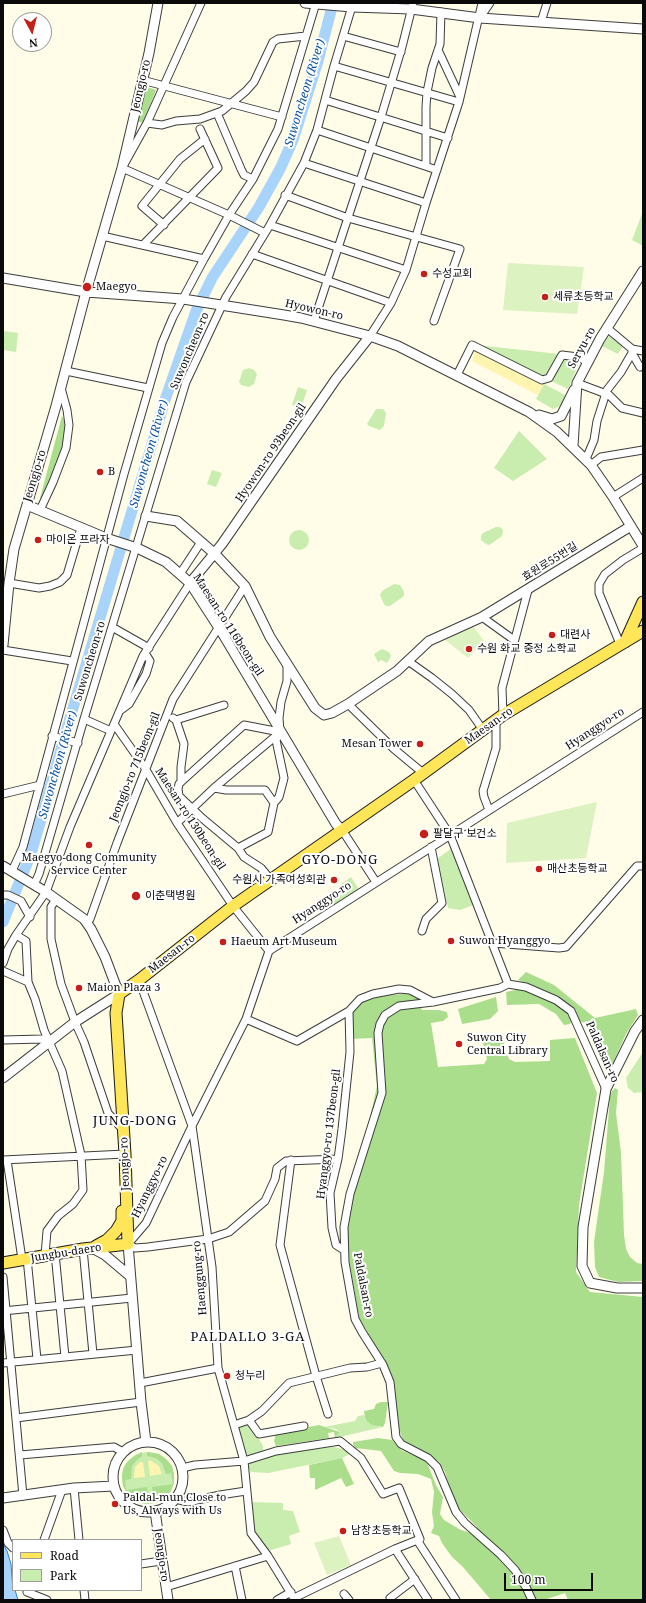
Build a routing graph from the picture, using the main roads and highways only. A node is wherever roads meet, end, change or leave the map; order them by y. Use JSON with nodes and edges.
{"nodes":[{"id":1,"x":643,"y":602,"type":"edge"},
{"id":2,"x":643,"y":631,"type":"edge"},
{"id":3,"x":643,"y":638,"type":"edge"},
{"id":4,"x":623,"y":643,"type":"junction"},
{"id":5,"x":119,"y":994,"type":"joint"},
{"id":6,"x":127,"y":1196,"type":"junction"},
{"id":7,"x":128,"y":1244,"type":"joint"},
{"id":8,"x":88,"y":1248,"type":"junction"},
{"id":9,"x":3,"y":1263,"type":"edge"}],
"edges":[{"from":1,"to":4,"type":"main road"},
{"from":2,"to":4,"type":"main road","name":"Maesan-ro"},
{"from":3,"to":4,"type":"main road"},
{"from":4,"to":5,"type":"main road","name":"Maesan-ro"},
{"from":5,"to":6,"type":"main road","name":"Jeongjo-ro"},
{"from":6,"to":7,"type":"main road","name":"Jeongjo-ro"},
{"from":6,"to":8,"type":"main road"},
{"from":7,"to":8,"type":"main road","name":"Jungbu-daero"},
{"from":8,"to":9,"type":"main road","name":"Jungbu-daero"}]}
